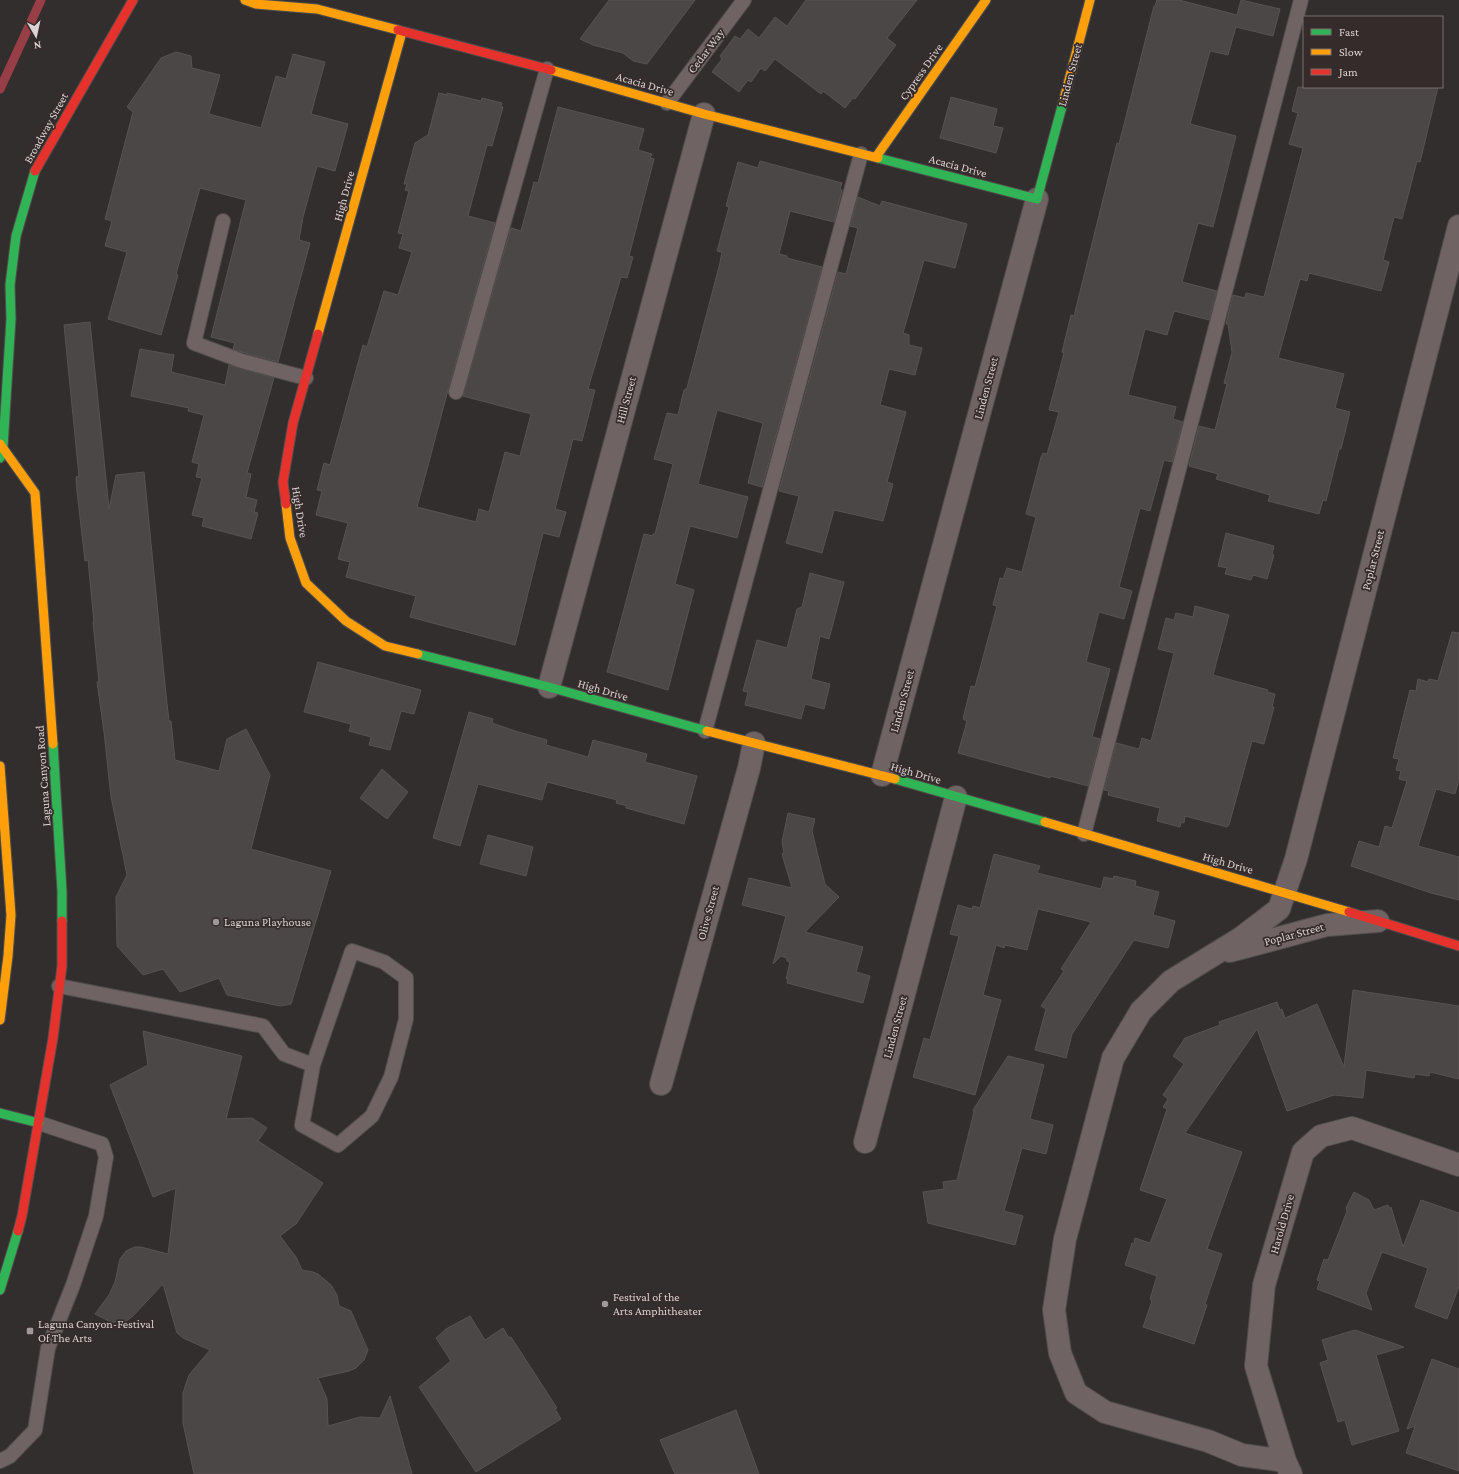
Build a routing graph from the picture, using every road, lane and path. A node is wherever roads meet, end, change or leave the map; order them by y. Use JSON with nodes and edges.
{"nodes":[{"id":1,"x":133,"y":0,"type":"edge"},
{"id":2,"x":245,"y":0,"type":"edge"},
{"id":3,"x":309,"y":0,"type":"edge"},
{"id":4,"x":744,"y":0,"type":"edge"},
{"id":5,"x":986,"y":0,"type":"edge"},
{"id":6,"x":1090,"y":0,"type":"edge"},
{"id":7,"x":1301,"y":0,"type":"edge"},
{"id":8,"x":257,"y":2,"type":"edge"},
{"id":9,"x":317,"y":9,"type":"junction"},
{"id":10,"x":402,"y":32,"type":"junction"},
{"id":11,"x":547,"y":69,"type":"junction"},
{"id":12,"x":667,"y":103,"type":"junction"},
{"id":13,"x":704,"y":114,"type":"junction"},
{"id":14,"x":861,"y":154,"type":"junction"},
{"id":15,"x":876,"y":157,"type":"junction"},
{"id":16,"x":1037,"y":199,"type":"junction"},
{"id":17,"x":223,"y":221,"type":"dead end"},
{"id":18,"x":1459,"y":226,"type":"edge"},
{"id":19,"x":11,"y":319,"type":"junction"},
{"id":20,"x":0,"y":326,"type":"edge"},
{"id":21,"x":306,"y":378,"type":"junction"},
{"id":22,"x":456,"y":392,"type":"dead end"},
{"id":23,"x":2,"y":446,"type":"edge"},
{"id":24,"x":0,"y":458,"type":"edge"},
{"id":25,"x":549,"y":687,"type":"junction"},
{"id":26,"x":705,"y":731,"type":"junction"},
{"id":27,"x":754,"y":743,"type":"junction"},
{"id":28,"x":0,"y":766,"type":"edge"},
{"id":29,"x":882,"y":775,"type":"junction"},
{"id":30,"x":956,"y":796,"type":"junction"},
{"id":31,"x":1084,"y":834,"type":"junction"},
{"id":32,"x":1285,"y":892,"type":"junction"},
{"id":33,"x":1378,"y":921,"type":"junction"},
{"id":34,"x":1459,"y":946,"type":"edge"},
{"id":35,"x":1212,"y":956,"type":"junction"},
{"id":36,"x":59,"y":986,"type":"junction"},
{"id":37,"x":0,"y":1020,"type":"edge"},
{"id":38,"x":313,"y":1065,"type":"junction"},
{"id":39,"x":662,"y":1084,"type":"dead end"},
{"id":40,"x":0,"y":1113,"type":"edge"},
{"id":41,"x":39,"y":1123,"type":"junction"},
{"id":42,"x":865,"y":1142,"type":"dead end"},
{"id":43,"x":1459,"y":1165,"type":"edge"},
{"id":44,"x":0,"y":1290,"type":"edge"},
{"id":45,"x":0,"y":1461,"type":"edge"},
{"id":46,"x":1288,"y":1467,"type":"edge"}],
"edges":[{"from":1,"to":19,"type":"street","name":"Broadway Street"},
{"from":2,"to":8,"type":"street","name":"Acacia Drive"},
{"from":3,"to":9,"type":"street"},
{"from":4,"to":12,"type":"lane","name":"Cedar Way"},
{"from":5,"to":15,"type":"street","name":"Cypress Drive"},
{"from":6,"to":16,"type":"street","name":"Linden Street"},
{"from":7,"to":31,"type":"lane"},
{"from":8,"to":9,"type":"street","name":"Acacia Drive"},
{"from":9,"to":10,"type":"street","name":"Acacia Drive"},
{"from":10,"to":11,"type":"street","name":"Acacia Drive"},
{"from":10,"to":21,"type":"street","name":"High Drive"},
{"from":11,"to":12,"type":"street","name":"Acacia Drive"},
{"from":11,"to":22,"type":"lane"},
{"from":12,"to":13,"type":"street","name":"Acacia Drive"},
{"from":13,"to":14,"type":"street","name":"Acacia Drive"},
{"from":13,"to":25,"type":"street","name":"Hill Street"},
{"from":14,"to":15,"type":"street","name":"Acacia Drive"},
{"from":14,"to":26,"type":"lane"},
{"from":15,"to":16,"type":"street","name":"Acacia Drive"},
{"from":16,"to":29,"type":"street","name":"Linden Street"},
{"from":17,"to":21,"type":"lane"},
{"from":18,"to":32,"type":"street","name":"Poplar Street"},
{"from":19,"to":20,"type":"street"},
{"from":19,"to":23,"type":"street","name":"Broadway Street"},
{"from":21,"to":25,"type":"street","name":"High Drive"},
{"from":23,"to":24,"type":"street"},
{"from":23,"to":36,"type":"street","name":"Laguna Canyon Road"},
{"from":25,"to":26,"type":"street","name":"High Drive"},
{"from":26,"to":27,"type":"street","name":"High Drive"},
{"from":27,"to":29,"type":"street","name":"High Drive"},
{"from":27,"to":39,"type":"street","name":"Olive Street"},
{"from":28,"to":37,"type":"street"},
{"from":29,"to":30,"type":"street","name":"High Drive"},
{"from":30,"to":31,"type":"street","name":"High Drive"},
{"from":30,"to":42,"type":"street","name":"Linden Street"},
{"from":31,"to":32,"type":"street","name":"High Drive"},
{"from":32,"to":33,"type":"street","name":"High Drive"},
{"from":32,"to":35,"type":"street","name":"Poplar Street"},
{"from":33,"to":34,"type":"street","name":"High Drive"},
{"from":33,"to":35,"type":"street","name":"Poplar Street"},
{"from":35,"to":46,"type":"street","name":"Poplar Street"},
{"from":36,"to":38,"type":"lane"},
{"from":36,"to":41,"type":"street","name":"Laguna Canyon Road"},
{"from":38,"to":38,"type":"lane"},
{"from":40,"to":41,"type":"street"},
{"from":41,"to":44,"type":"street","name":"Laguna Canyon Road"},
{"from":41,"to":45,"type":"lane"},
{"from":43,"to":46,"type":"street","name":"Harold Drive"}]}
